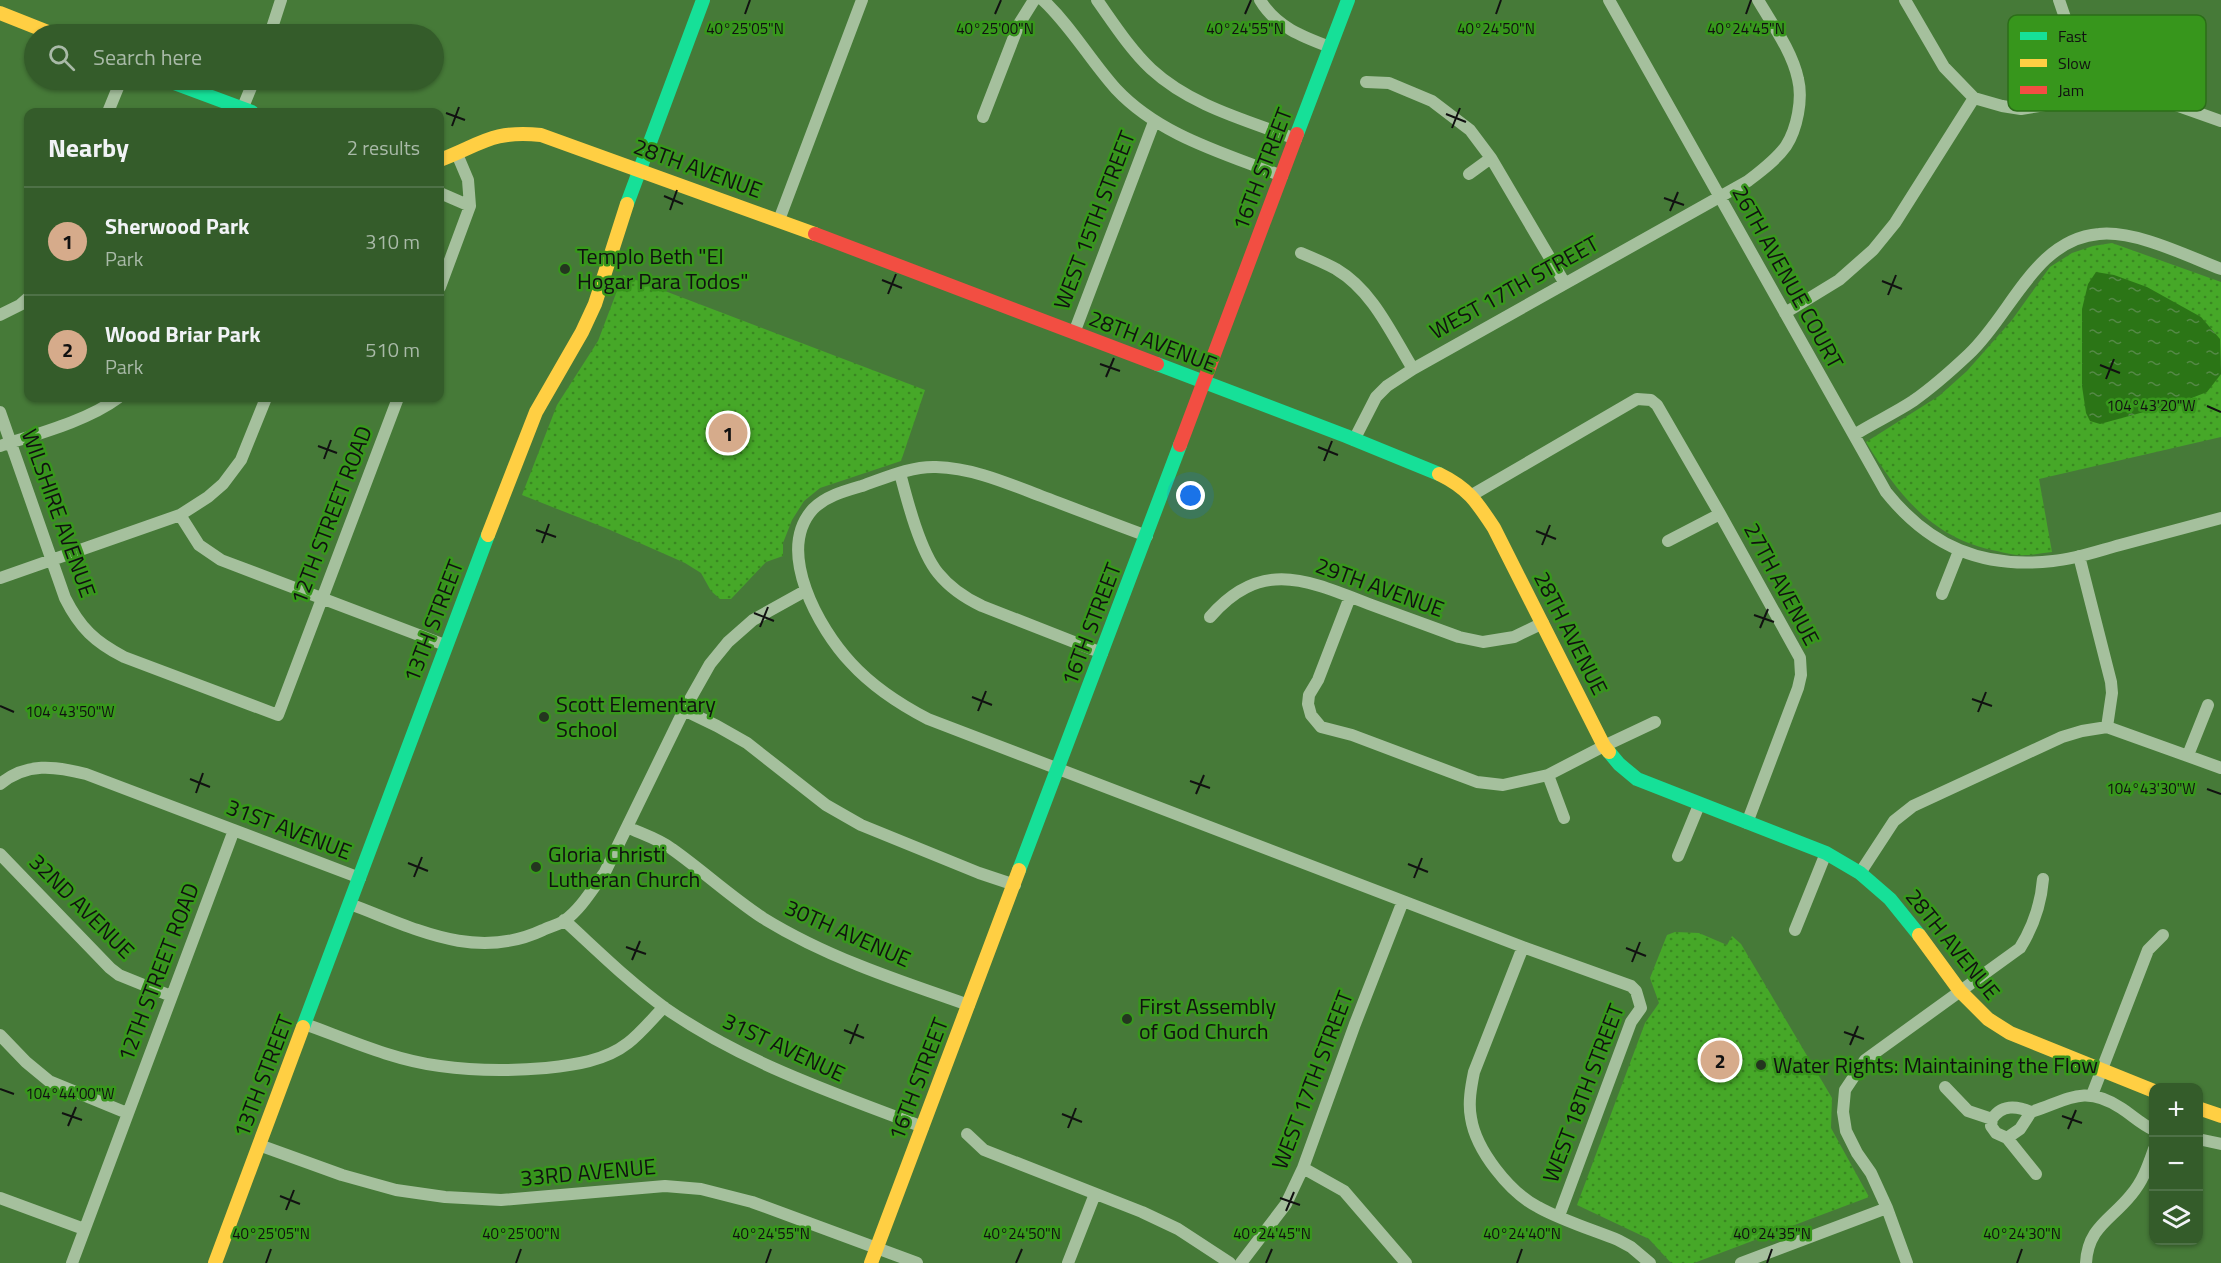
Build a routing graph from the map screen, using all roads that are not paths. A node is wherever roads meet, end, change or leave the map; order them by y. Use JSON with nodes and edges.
{"nodes":[{"id":1,"x":281,"y":0,"type":"edge"},
{"id":2,"x":704,"y":0,"type":"edge"},
{"id":3,"x":862,"y":0,"type":"edge"},
{"id":4,"x":1034,"y":0,"type":"edge"},
{"id":5,"x":1043,"y":0,"type":"edge"},
{"id":6,"x":1097,"y":0,"type":"edge"},
{"id":7,"x":1260,"y":0,"type":"edge"},
{"id":8,"x":1348,"y":0,"type":"edge"},
{"id":9,"x":1609,"y":0,"type":"edge"},
{"id":10,"x":1758,"y":0,"type":"edge"},
{"id":11,"x":1905,"y":0,"type":"edge"},
{"id":12,"x":2059,"y":0,"type":"edge"},
{"id":13,"x":0,"y":13,"type":"edge"},
{"id":14,"x":2064,"y":15,"type":"edge"},
{"id":15,"x":28,"y":24,"type":"edge"},
{"id":16,"x":273,"y":24,"type":"edge"},
{"id":17,"x":1330,"y":47,"type":"junction"},
{"id":18,"x":1366,"y":82,"type":"dead end"},
{"id":19,"x":117,"y":90,"type":"edge"},
{"id":20,"x":192,"y":90,"type":"edge"},
{"id":21,"x":251,"y":90,"type":"edge"},
{"id":22,"x":1974,"y":98,"type":"junction"},
{"id":23,"x":2008,"y":107,"type":"edge"},
{"id":24,"x":110,"y":108,"type":"edge"},
{"id":25,"x":238,"y":108,"type":"edge"},
{"id":26,"x":247,"y":108,"type":"edge"},
{"id":27,"x":2190,"y":111,"type":"edge"},
{"id":28,"x":983,"y":117,"type":"dead end"},
{"id":29,"x":2221,"y":121,"type":"edge"},
{"id":30,"x":1154,"y":122,"type":"junction"},
{"id":31,"x":1296,"y":139,"type":"junction"},
{"id":32,"x":457,"y":154,"type":"junction"},
{"id":33,"x":1491,"y":158,"type":"junction"},
{"id":34,"x":444,"y":159,"type":"edge"},
{"id":35,"x":640,"y":170,"type":"junction"},
{"id":36,"x":1469,"y":174,"type":"dead end"},
{"id":37,"x":1282,"y":176,"type":"junction"},
{"id":38,"x":444,"y":195,"type":"edge"},
{"id":39,"x":1719,"y":198,"type":"junction"},
{"id":40,"x":470,"y":206,"type":"junction"},
{"id":41,"x":779,"y":220,"type":"junction"},
{"id":42,"x":1301,"y":253,"type":"dead end"},
{"id":43,"x":2221,"y":269,"type":"edge"},
{"id":44,"x":444,"y":276,"type":"edge"},
{"id":45,"x":1564,"y":282,"type":"junction"},
{"id":46,"x":24,"y":302,"type":"edge"},
{"id":47,"x":1785,"y":313,"type":"junction"},
{"id":48,"x":0,"y":315,"type":"edge"},
{"id":49,"x":1074,"y":333,"type":"junction"},
{"id":50,"x":1413,"y":369,"type":"junction"},
{"id":51,"x":1204,"y":382,"type":"junction"},
{"id":52,"x":112,"y":402,"type":"edge"},
{"id":53,"x":264,"y":402,"type":"edge"},
{"id":54,"x":396,"y":402,"type":"edge"},
{"id":55,"x":0,"y":412,"type":"edge"},
{"id":56,"x":1854,"y":435,"type":"junction"},
{"id":57,"x":1354,"y":440,"type":"junction"},
{"id":58,"x":5,"y":444,"type":"edge"},
{"id":59,"x":900,"y":473,"type":"junction"},
{"id":60,"x":1472,"y":495,"type":"junction"},
{"id":61,"x":1720,"y":514,"type":"junction"},
{"id":62,"x":180,"y":515,"type":"junction"},
{"id":63,"x":2221,"y":518,"type":"edge"},
{"id":64,"x":1147,"y":536,"type":"junction"},
{"id":65,"x":1668,"y":541,"type":"dead end"},
{"id":66,"x":1959,"y":551,"type":"junction"},
{"id":67,"x":2079,"y":556,"type":"junction"},
{"id":68,"x":52,"y":560,"type":"junction"},
{"id":69,"x":0,"y":578,"type":"edge"},
{"id":70,"x":806,"y":591,"type":"junction"},
{"id":71,"x":1942,"y":594,"type":"dead end"},
{"id":72,"x":1350,"y":597,"type":"junction"},
{"id":73,"x":321,"y":598,"type":"junction"},
{"id":74,"x":1210,"y":617,"type":"dead end"},
{"id":75,"x":1543,"y":623,"type":"junction"},
{"id":76,"x":445,"y":645,"type":"junction"},
{"id":77,"x":1102,"y":653,"type":"junction"},
{"id":78,"x":2208,"y":705,"type":"dead end"},
{"id":79,"x":684,"y":710,"type":"junction"},
{"id":80,"x":278,"y":715,"type":"joint"},
{"id":81,"x":1655,"y":722,"type":"dead end"},
{"id":82,"x":2107,"y":727,"type":"junction"},
{"id":83,"x":1604,"y":746,"type":"junction"},
{"id":84,"x":2188,"y":755,"type":"junction"},
{"id":85,"x":2221,"y":768,"type":"edge"},
{"id":86,"x":1057,"y":769,"type":"junction"},
{"id":87,"x":1548,"y":775,"type":"junction"},
{"id":88,"x":0,"y":784,"type":"edge"},
{"id":89,"x":1700,"y":805,"type":"junction"},
{"id":90,"x":1564,"y":818,"type":"dead end"},
{"id":91,"x":1747,"y":823,"type":"junction"},
{"id":92,"x":627,"y":827,"type":"junction"},
{"id":93,"x":234,"y":830,"type":"junction"},
{"id":94,"x":0,"y":854,"type":"edge"},
{"id":95,"x":1826,"y":854,"type":"junction"},
{"id":96,"x":1678,"y":856,"type":"dead end"},
{"id":97,"x":1860,"y":873,"type":"junction"},
{"id":98,"x":360,"y":878,"type":"junction"},
{"id":99,"x":2043,"y":879,"type":"dead end"},
{"id":100,"x":1015,"y":885,"type":"junction"},
{"id":101,"x":1403,"y":901,"type":"junction"},
{"id":102,"x":350,"y":904,"type":"junction"},
{"id":103,"x":564,"y":920,"type":"junction"},
{"id":104,"x":1795,"y":930,"type":"dead end"},
{"id":105,"x":2163,"y":935,"type":"dead end"},
{"id":106,"x":1523,"y":947,"type":"junction"},
{"id":107,"x":1960,"y":991,"type":"junction"},
{"id":108,"x":171,"y":996,"type":"junction"},
{"id":109,"x":969,"y":1005,"type":"junction"},
{"id":110,"x":664,"y":1007,"type":"junction"},
{"id":111,"x":305,"y":1024,"type":"junction"},
{"id":112,"x":0,"y":1035,"type":"edge"},
{"id":113,"x":2103,"y":1071,"type":"junction"},
{"id":114,"x":1945,"y":1087,"type":"dead end"},
{"id":115,"x":2149,"y":1088,"type":"edge"},
{"id":116,"x":2092,"y":1095,"type":"junction"},
{"id":117,"x":2203,"y":1109,"type":"edge"},
{"id":118,"x":2031,"y":1112,"type":"junction"},
{"id":119,"x":127,"y":1113,"type":"junction"},
{"id":120,"x":2221,"y":1116,"type":"edge"},
{"id":121,"x":1992,"y":1119,"type":"junction"},
{"id":122,"x":923,"y":1127,"type":"junction"},
{"id":123,"x":2149,"y":1127,"type":"edge"},
{"id":124,"x":967,"y":1134,"type":"dead end"},
{"id":125,"x":2007,"y":1138,"type":"junction"},
{"id":126,"x":2203,"y":1140,"type":"edge"},
{"id":127,"x":2221,"y":1144,"type":"edge"},
{"id":128,"x":259,"y":1145,"type":"junction"},
{"id":129,"x":2149,"y":1166,"type":"edge"},
{"id":130,"x":1303,"y":1168,"type":"junction"},
{"id":131,"x":2036,"y":1174,"type":"dead end"},
{"id":132,"x":1095,"y":1194,"type":"junction"},
{"id":133,"x":0,"y":1198,"type":"edge"},
{"id":134,"x":1887,"y":1208,"type":"junction"},
{"id":135,"x":1558,"y":1216,"type":"junction"},
{"id":136,"x":84,"y":1229,"type":"junction"},
{"id":137,"x":877,"y":1248,"type":"junction"},
{"id":138,"x":72,"y":1263,"type":"edge"},
{"id":139,"x":215,"y":1263,"type":"edge"},
{"id":140,"x":871,"y":1263,"type":"edge"},
{"id":141,"x":917,"y":1263,"type":"edge"},
{"id":142,"x":1068,"y":1263,"type":"edge"},
{"id":143,"x":1230,"y":1263,"type":"edge"},
{"id":144,"x":1241,"y":1263,"type":"edge"},
{"id":145,"x":1406,"y":1263,"type":"edge"},
{"id":146,"x":1650,"y":1263,"type":"edge"},
{"id":147,"x":1741,"y":1263,"type":"edge"},
{"id":148,"x":1907,"y":1263,"type":"edge"},
{"id":149,"x":2085,"y":1263,"type":"edge"}],
"edges":[{"from":1,"to":16,"type":"street"},
{"from":2,"to":35,"type":"street","name":"13TH STREET"},
{"from":3,"to":41,"type":"street"},
{"from":4,"to":28,"type":"street"},
{"from":5,"to":30,"type":"street"},
{"from":6,"to":31,"type":"street"},
{"from":7,"to":17,"type":"street"},
{"from":8,"to":17,"type":"street","name":"16TH STREET"},
{"from":9,"to":39,"type":"street","name":"26TH AVENUE COURT"},
{"from":10,"to":39,"type":"street","name":"WEST 17TH STREET"},
{"from":11,"to":22,"type":"street"},
{"from":12,"to":14,"type":"street"},
{"from":13,"to":15,"type":"street"},
{"from":17,"to":31,"type":"street","name":"16TH STREET"},
{"from":18,"to":33,"type":"street"},
{"from":19,"to":24,"type":"street"},
{"from":20,"to":25,"type":"street"},
{"from":21,"to":26,"type":"street"},
{"from":22,"to":23,"type":"street"},
{"from":22,"to":47,"type":"street"},
{"from":27,"to":29,"type":"street"},
{"from":30,"to":37,"type":"street"},
{"from":30,"to":49,"type":"street","name":"WEST 15TH STREET"},
{"from":31,"to":37,"type":"street","name":"16TH STREET"},
{"from":32,"to":34,"type":"street","name":"28TH AVENUE"},
{"from":32,"to":35,"type":"street","name":"28TH AVENUE"},
{"from":32,"to":40,"type":"street"},
{"from":33,"to":36,"type":"street"},
{"from":33,"to":45,"type":"street"},
{"from":35,"to":41,"type":"street","name":"28TH AVENUE"},
{"from":35,"to":76,"type":"street","name":"13TH STREET"},
{"from":37,"to":51,"type":"street","name":"16TH STREET"},
{"from":38,"to":40,"type":"street"},
{"from":39,"to":45,"type":"street","name":"WEST 17TH STREET"},
{"from":39,"to":47,"type":"street","name":"26TH AVENUE COURT"},
{"from":40,"to":44,"type":"street"},
{"from":41,"to":49,"type":"street","name":"28TH AVENUE"},
{"from":42,"to":50,"type":"street"},
{"from":43,"to":56,"type":"street"},
{"from":45,"to":50,"type":"street","name":"WEST 17TH STREET"},
{"from":46,"to":48,"type":"street"},
{"from":47,"to":56,"type":"street","name":"26TH AVENUE COURT"},
{"from":49,"to":51,"type":"street","name":"28TH AVENUE"},
{"from":50,"to":57,"type":"street","name":"WEST 17TH STREET"},
{"from":51,"to":57,"type":"street","name":"28TH AVENUE"},
{"from":51,"to":64,"type":"street","name":"16TH STREET"},
{"from":52,"to":58,"type":"street"},
{"from":53,"to":62,"type":"street"},
{"from":54,"to":73,"type":"street","name":"12TH STREET ROAD"},
{"from":55,"to":58,"type":"street","name":"WILSHIRE AVENUE"},
{"from":56,"to":66,"type":"street","name":"26TH AVENUE COURT"},
{"from":57,"to":60,"type":"street","name":"28TH AVENUE"},
{"from":58,"to":68,"type":"street","name":"WILSHIRE AVENUE"},
{"from":59,"to":64,"type":"street"},
{"from":59,"to":70,"type":"street"},
{"from":59,"to":77,"type":"street"},
{"from":60,"to":61,"type":"street","name":"27TH AVENUE"},
{"from":60,"to":75,"type":"street","name":"28TH AVENUE"},
{"from":61,"to":65,"type":"street","name":"27TH AVENUE"},
{"from":61,"to":91,"type":"street","name":"27TH AVENUE"},
{"from":62,"to":68,"type":"street"},
{"from":62,"to":73,"type":"street"},
{"from":63,"to":67,"type":"street","name":"26TH AVENUE COURT"},
{"from":64,"to":77,"type":"street","name":"16TH STREET"},
{"from":66,"to":67,"type":"street","name":"26TH AVENUE COURT"},
{"from":66,"to":71,"type":"street"},
{"from":67,"to":82,"type":"street"},
{"from":68,"to":69,"type":"street"},
{"from":68,"to":80,"type":"street","name":"WILSHIRE AVENUE"},
{"from":70,"to":79,"type":"street"},
{"from":70,"to":86,"type":"street"},
{"from":72,"to":74,"type":"street","name":"29TH AVENUE"},
{"from":72,"to":75,"type":"street","name":"29TH AVENUE"},
{"from":72,"to":87,"type":"street"},
{"from":73,"to":76,"type":"street"},
{"from":73,"to":80,"type":"street","name":"12TH STREET ROAD"},
{"from":75,"to":83,"type":"street","name":"28TH AVENUE"},
{"from":76,"to":98,"type":"street","name":"13TH STREET"},
{"from":77,"to":86,"type":"street","name":"16TH STREET"},
{"from":78,"to":84,"type":"street"},
{"from":79,"to":92,"type":"street"},
{"from":79,"to":100,"type":"street"},
{"from":81,"to":83,"type":"street"},
{"from":82,"to":84,"type":"street"},
{"from":82,"to":97,"type":"street"},
{"from":83,"to":87,"type":"street"},
{"from":83,"to":89,"type":"street","name":"28TH AVENUE"},
{"from":84,"to":85,"type":"street"},
{"from":86,"to":100,"type":"street","name":"16TH STREET"},
{"from":86,"to":101,"type":"street"},
{"from":87,"to":90,"type":"street"},
{"from":88,"to":93,"type":"street","name":"31ST AVENUE"},
{"from":89,"to":91,"type":"street","name":"28TH AVENUE"},
{"from":89,"to":96,"type":"street"},
{"from":91,"to":95,"type":"street","name":"28TH AVENUE"},
{"from":92,"to":103,"type":"street"},
{"from":92,"to":109,"type":"street","name":"30TH AVENUE"},
{"from":93,"to":98,"type":"street","name":"31ST AVENUE"},
{"from":93,"to":108,"type":"street","name":"12TH STREET ROAD"},
{"from":94,"to":108,"type":"street","name":"32ND AVENUE"},
{"from":95,"to":97,"type":"street","name":"28TH AVENUE"},
{"from":95,"to":104,"type":"street"},
{"from":97,"to":107,"type":"street","name":"28TH AVENUE"},
{"from":98,"to":102,"type":"street","name":"13TH STREET"},
{"from":99,"to":107,"type":"street"},
{"from":100,"to":109,"type":"street","name":"16TH STREET"},
{"from":101,"to":106,"type":"street"},
{"from":101,"to":130,"type":"street","name":"WEST 17TH STREET"},
{"from":102,"to":103,"type":"street"},
{"from":102,"to":111,"type":"street","name":"13TH STREET"},
{"from":103,"to":110,"type":"street","name":"31ST AVENUE"},
{"from":105,"to":113,"type":"street"},
{"from":106,"to":135,"type":"street"},
{"from":106,"to":135,"type":"street","name":"WEST 18TH STREET"},
{"from":107,"to":113,"type":"street","name":"28TH AVENUE"},
{"from":107,"to":134,"type":"street"},
{"from":108,"to":119,"type":"street","name":"12TH STREET ROAD"},
{"from":109,"to":122,"type":"street","name":"16TH STREET"},
{"from":110,"to":111,"type":"street"},
{"from":110,"to":122,"type":"street","name":"31ST AVENUE"},
{"from":111,"to":128,"type":"street","name":"13TH STREET"},
{"from":112,"to":119,"type":"street"},
{"from":113,"to":115,"type":"street","name":"28TH AVENUE"},
{"from":113,"to":116,"type":"street"},
{"from":114,"to":121,"type":"street"},
{"from":116,"to":118,"type":"street"},
{"from":116,"to":123,"type":"street"},
{"from":117,"to":120,"type":"street"},
{"from":118,"to":121,"type":"street"},
{"from":118,"to":125,"type":"street"},
{"from":119,"to":136,"type":"street","name":"12TH STREET ROAD"},
{"from":121,"to":125,"type":"street"},
{"from":122,"to":137,"type":"street","name":"16TH STREET"},
{"from":124,"to":132,"type":"street"},
{"from":125,"to":131,"type":"street"},
{"from":126,"to":127,"type":"street"},
{"from":128,"to":137,"type":"street","name":"33RD AVENUE"},
{"from":128,"to":139,"type":"street","name":"13TH STREET"},
{"from":129,"to":149,"type":"street"},
{"from":130,"to":144,"type":"street","name":"WEST 17TH STREET"},
{"from":130,"to":145,"type":"street"},
{"from":132,"to":142,"type":"street"},
{"from":132,"to":143,"type":"street"},
{"from":133,"to":136,"type":"street"},
{"from":134,"to":147,"type":"street"},
{"from":134,"to":148,"type":"street"},
{"from":135,"to":146,"type":"street"},
{"from":136,"to":138,"type":"street","name":"12TH STREET ROAD"},
{"from":137,"to":140,"type":"street","name":"16TH STREET"},
{"from":137,"to":141,"type":"street","name":"33RD AVENUE"}]}
